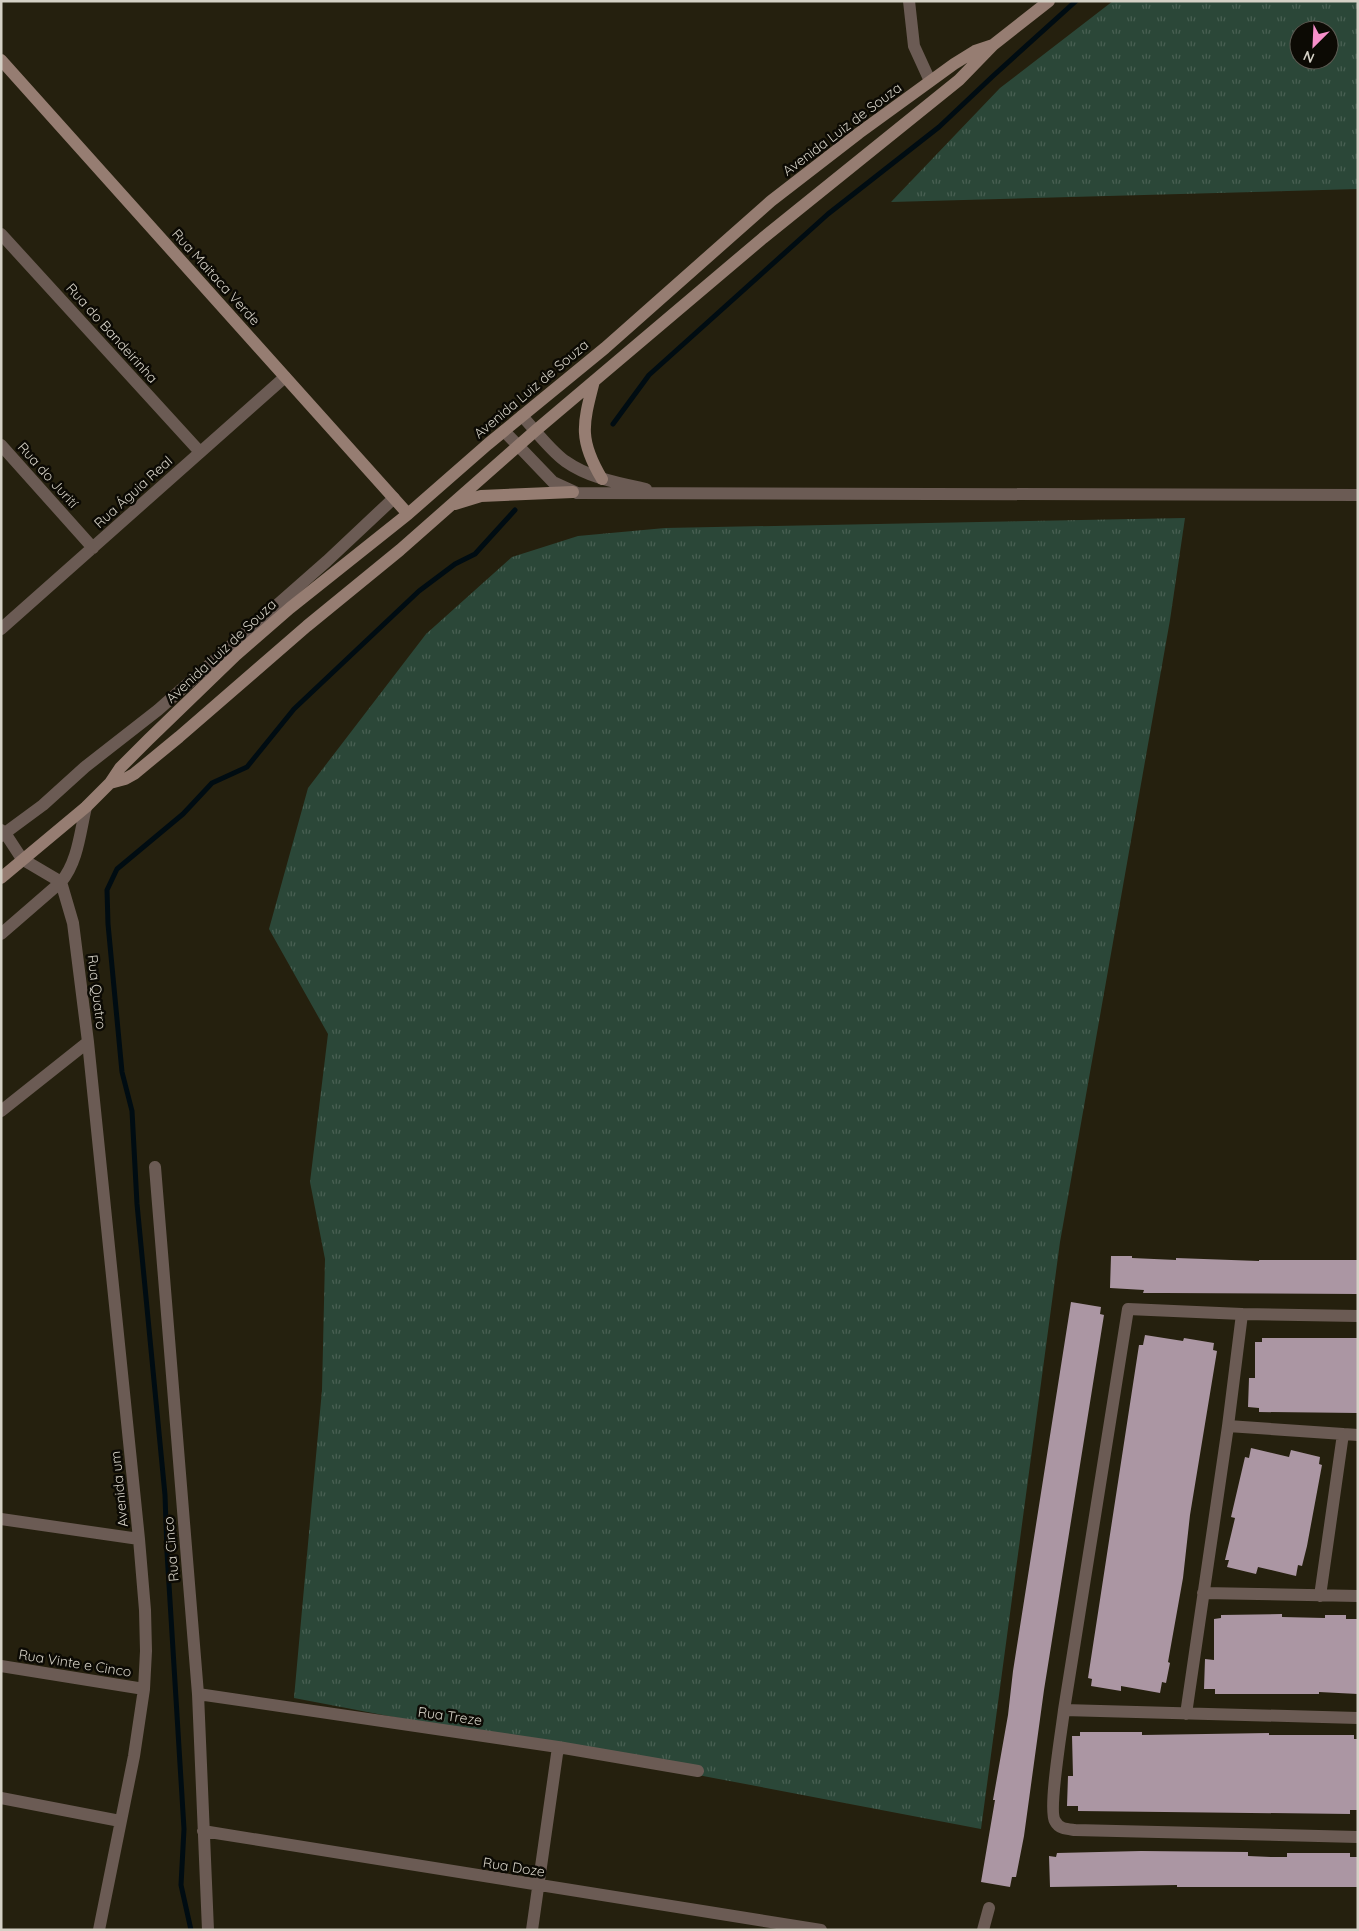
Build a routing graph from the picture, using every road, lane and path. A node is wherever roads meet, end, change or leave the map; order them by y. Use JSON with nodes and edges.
{"nodes":[{"id":1,"x":909,"y":1,"type":"edge"},
{"id":2,"x":1049,"y":1,"type":"edge"},
{"id":3,"x":993,"y":45,"type":"junction"},
{"id":4,"x":1,"y":60,"type":"edge"},
{"id":5,"x":930,"y":82,"type":"junction"},
{"id":6,"x":1,"y":234,"type":"edge"},
{"id":7,"x":285,"y":377,"type":"junction"},
{"id":8,"x":594,"y":381,"type":"junction"},
{"id":9,"x":522,"y":416,"type":"junction"},
{"id":10,"x":504,"y":431,"type":"junction"},
{"id":11,"x":536,"y":431,"type":"junction"},
{"id":12,"x":1,"y":445,"type":"edge"},
{"id":13,"x":518,"y":446,"type":"junction"},
{"id":14,"x":200,"y":452,"type":"junction"},
{"id":15,"x":602,"y":479,"type":"junction"},
{"id":16,"x":574,"y":492,"type":"junction"},
{"id":17,"x":673,"y":494,"type":"junction"},
{"id":18,"x":1358,"y":495,"type":"edge"},
{"id":19,"x":394,"y":498,"type":"junction"},
{"id":20,"x":448,"y":506,"type":"junction"},
{"id":21,"x":408,"y":514,"type":"junction"},
{"id":22,"x":93,"y":548,"type":"junction"},
{"id":23,"x":1,"y":629,"type":"edge"},
{"id":24,"x":110,"y":784,"type":"junction"},
{"id":25,"x":86,"y":807,"type":"junction"},
{"id":26,"x":3,"y":833,"type":"edge"},
{"id":27,"x":22,"y":859,"type":"junction"},
{"id":28,"x":1,"y":878,"type":"edge"},
{"id":29,"x":61,"y":882,"type":"junction"},
{"id":30,"x":1,"y":934,"type":"edge"},
{"id":31,"x":88,"y":1042,"type":"junction"},
{"id":32,"x":1,"y":1111,"type":"edge"},
{"id":33,"x":155,"y":1167,"type":"dead end"},
{"id":34,"x":1242,"y":1314,"type":"junction"},
{"id":35,"x":1358,"y":1316,"type":"edge"},
{"id":36,"x":1228,"y":1426,"type":"junction"},
{"id":37,"x":1343,"y":1434,"type":"junction"},
{"id":38,"x":1358,"y":1434,"type":"edge"},
{"id":39,"x":1,"y":1519,"type":"edge"},
{"id":40,"x":139,"y":1539,"type":"junction"},
{"id":41,"x":1203,"y":1592,"type":"junction"},
{"id":42,"x":1320,"y":1596,"type":"junction"},
{"id":43,"x":1358,"y":1596,"type":"edge"},
{"id":44,"x":1,"y":1666,"type":"edge"},
{"id":45,"x":144,"y":1689,"type":"junction"},
{"id":46,"x":198,"y":1694,"type":"junction"},
{"id":47,"x":1064,"y":1710,"type":"junction"},
{"id":48,"x":1186,"y":1714,"type":"junction"},
{"id":49,"x":1358,"y":1718,"type":"edge"},
{"id":50,"x":558,"y":1747,"type":"junction"},
{"id":51,"x":698,"y":1771,"type":"dead end"},
{"id":52,"x":1,"y":1798,"type":"edge"},
{"id":53,"x":120,"y":1821,"type":"junction"},
{"id":54,"x":203,"y":1832,"type":"junction"},
{"id":55,"x":1358,"y":1837,"type":"edge"},
{"id":56,"x":538,"y":1886,"type":"junction"},
{"id":57,"x":989,"y":1908,"type":"dead end"},
{"id":58,"x":99,"y":1930,"type":"edge"},
{"id":59,"x":208,"y":1930,"type":"edge"},
{"id":60,"x":532,"y":1930,"type":"edge"},
{"id":61,"x":821,"y":1930,"type":"edge"},
{"id":62,"x":983,"y":1930,"type":"edge"}],
"edges":[{"from":1,"to":5,"type":"street"},
{"from":2,"to":3,"type":"main road","name":"Avenida Luiz de Souza"},
{"from":3,"to":5,"type":"main road","name":"Avenida Luiz de Souza"},
{"from":3,"to":8,"type":"main road","name":"Avenida Luiz de Souza"},
{"from":4,"to":7,"type":"main road","name":"Rua Maitaca Verde"},
{"from":5,"to":9,"type":"main road","name":"Avenida Luiz de Souza"},
{"from":6,"to":14,"type":"street","name":"Rua do Bandeirinha"},
{"from":7,"to":14,"type":"street","name":"Rua Águia Real"},
{"from":7,"to":19,"type":"main road","name":"Rua Maitaca Verde"},
{"from":8,"to":11,"type":"main road","name":"Avenida Luiz de Souza"},
{"from":8,"to":15,"type":"main road"},
{"from":9,"to":10,"type":"main road","name":"Avenida Luiz de Souza"},
{"from":9,"to":11,"type":"street"},
{"from":10,"to":13,"type":"street"},
{"from":10,"to":21,"type":"main road","name":"Avenida Luiz de Souza"},
{"from":11,"to":13,"type":"main road","name":"Avenida Luiz de Souza"},
{"from":11,"to":15,"type":"street"},
{"from":12,"to":22,"type":"street","name":"Rua do Jurití"},
{"from":13,"to":16,"type":"street"},
{"from":13,"to":20,"type":"main road","name":"Avenida Luiz de Souza"},
{"from":14,"to":22,"type":"street","name":"Rua Águia Real"},
{"from":15,"to":17,"type":"street"},
{"from":16,"to":17,"type":"street"},
{"from":16,"to":20,"type":"main road"},
{"from":17,"to":18,"type":"street"},
{"from":19,"to":21,"type":"main road","name":"Rua Maitaca Verde"},
{"from":19,"to":26,"type":"street"},
{"from":20,"to":24,"type":"main road","name":"Avenida Luiz de Souza"},
{"from":21,"to":24,"type":"main road","name":"Avenida Luiz de Souza"},
{"from":22,"to":23,"type":"street","name":"Rua Águia Real"},
{"from":24,"to":25,"type":"main road","name":"Avenida Luiz de Souza"},
{"from":25,"to":27,"type":"main road","name":"Avenida Luiz de Souza"},
{"from":25,"to":29,"type":"street"},
{"from":26,"to":27,"type":"street"},
{"from":27,"to":28,"type":"main road","name":"Avenida Luiz de Souza"},
{"from":27,"to":29,"type":"street"},
{"from":29,"to":30,"type":"street"},
{"from":29,"to":31,"type":"street","name":"Rua Quatro"},
{"from":31,"to":32,"type":"street","name":"Rua Quatro"},
{"from":31,"to":40,"type":"street","name":"Avenida um"},
{"from":33,"to":46,"type":"street","name":"Rua Cinco"},
{"from":34,"to":35,"type":"street"},
{"from":34,"to":36,"type":"street"},
{"from":34,"to":47,"type":"street"},
{"from":36,"to":37,"type":"street"},
{"from":36,"to":41,"type":"street"},
{"from":37,"to":38,"type":"street"},
{"from":37,"to":42,"type":"street"},
{"from":39,"to":40,"type":"street"},
{"from":40,"to":45,"type":"street","name":"Avenida um"},
{"from":41,"to":42,"type":"street"},
{"from":41,"to":48,"type":"street"},
{"from":42,"to":43,"type":"street"},
{"from":44,"to":45,"type":"street","name":"Rua Vinte e Cinco"},
{"from":45,"to":53,"type":"street","name":"Avenida um"},
{"from":46,"to":50,"type":"street","name":"Rua Treze"},
{"from":46,"to":54,"type":"street","name":"Rua Cinco"},
{"from":47,"to":48,"type":"street"},
{"from":47,"to":55,"type":"street"},
{"from":48,"to":49,"type":"street"},
{"from":50,"to":51,"type":"street","name":"Rua Treze"},
{"from":50,"to":56,"type":"street"},
{"from":52,"to":53,"type":"street"},
{"from":53,"to":58,"type":"street","name":"Avenida um"},
{"from":54,"to":56,"type":"street","name":"Rua Doze"},
{"from":54,"to":59,"type":"street","name":"Rua Cinco"},
{"from":56,"to":60,"type":"street"},
{"from":56,"to":61,"type":"street","name":"Rua Doze"},
{"from":57,"to":62,"type":"street"}]}
